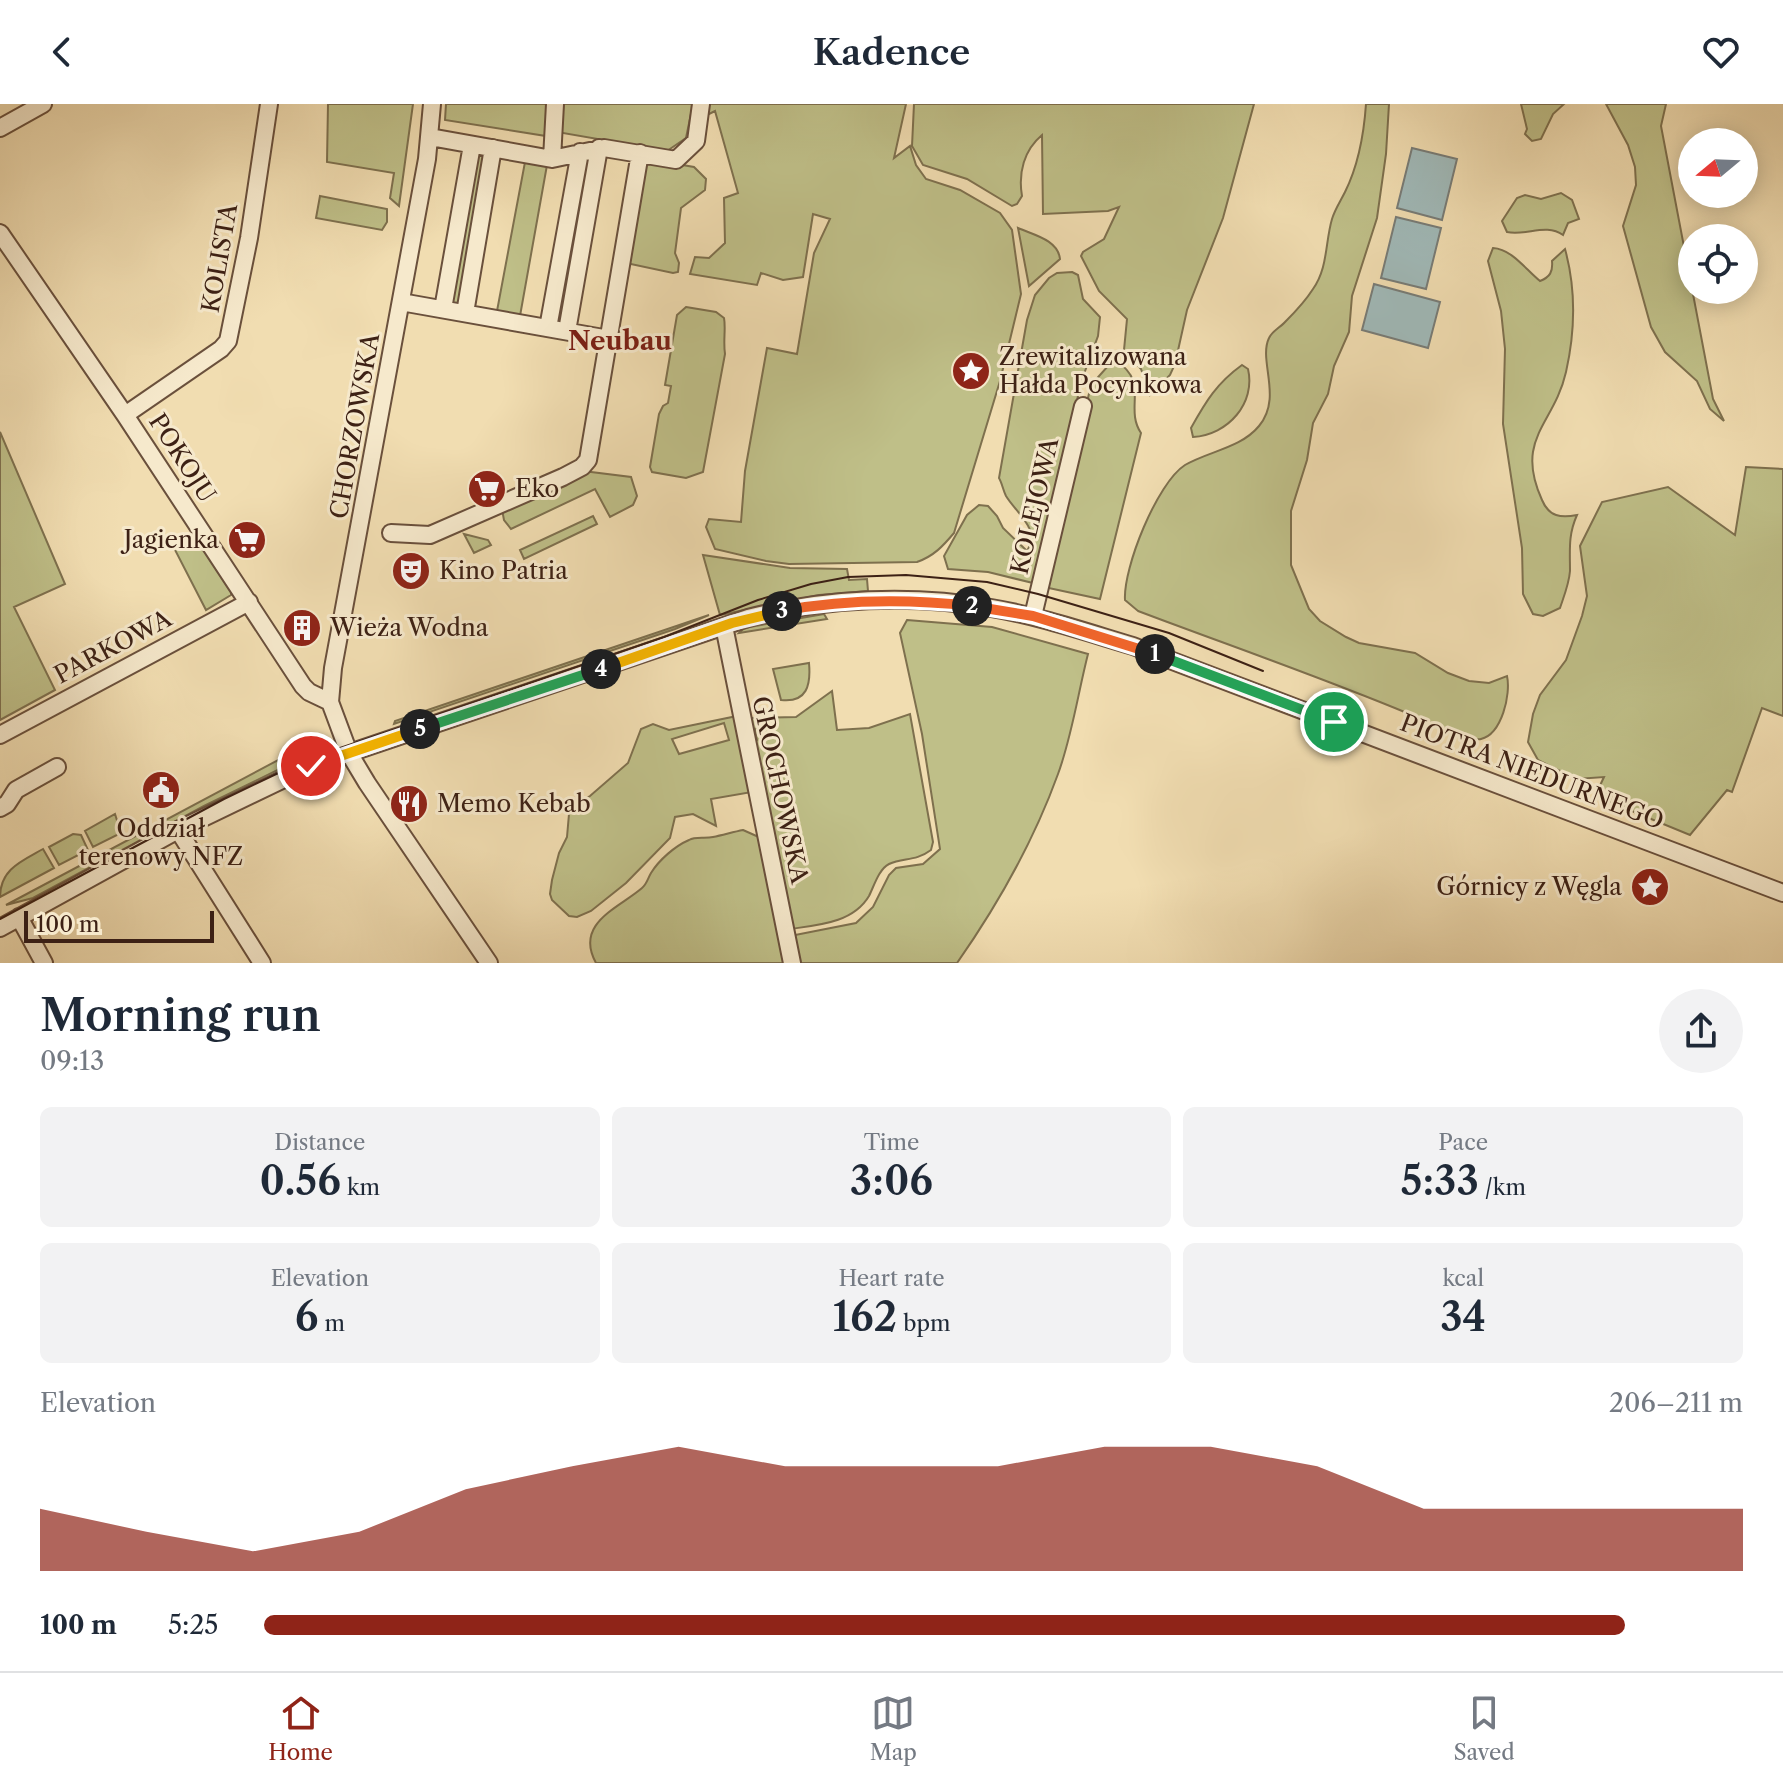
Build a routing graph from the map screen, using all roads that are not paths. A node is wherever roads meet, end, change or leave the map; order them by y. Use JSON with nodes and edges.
{"nodes":[{"id":1,"x":43,"y":104,"type":"edge"},
{"id":2,"x":269,"y":104,"type":"edge"},
{"id":3,"x":432,"y":104,"type":"edge"},
{"id":4,"x":555,"y":104,"type":"edge"},
{"id":5,"x":701,"y":104,"type":"edge"},
{"id":6,"x":0,"y":128,"type":"edge"},
{"id":7,"x":430,"y":137,"type":"junction"},
{"id":8,"x":472,"y":145,"type":"junction"},
{"id":9,"x":493,"y":148,"type":"junction"},
{"id":10,"x":599,"y":148,"type":"junction"},
{"id":11,"x":580,"y":152,"type":"junction"},
{"id":12,"x":640,"y":153,"type":"junction"},
{"id":13,"x":552,"y":159,"type":"junction"},
{"id":14,"x":0,"y":233,"type":"edge"},
{"id":15,"x":401,"y":302,"type":"junction"},
{"id":16,"x":443,"y":309,"type":"junction"},
{"id":17,"x":465,"y":313,"type":"junction"},
{"id":18,"x":548,"y":328,"type":"junction"},
{"id":19,"x":567,"y":331,"type":"junction"},
{"id":20,"x":609,"y":339,"type":"junction"},
{"id":21,"x":1083,"y":406,"type":"dead end"},
{"id":22,"x":125,"y":415,"type":"junction"},
{"id":23,"x":391,"y":533,"type":"dead end"},
{"id":24,"x":249,"y":602,"type":"junction"},
{"id":25,"x":1033,"y":616,"type":"junction"},
{"id":26,"x":724,"y":626,"type":"junction"},
{"id":27,"x":330,"y":702,"type":"junction"},
{"id":28,"x":0,"y":735,"type":"edge"},
{"id":29,"x":349,"y":753,"type":"junction"},
{"id":30,"x":57,"y":767,"type":"dead end"},
{"id":31,"x":0,"y":808,"type":"edge"},
{"id":32,"x":178,"y":830,"type":"junction"},
{"id":33,"x":1783,"y":893,"type":"edge"},
{"id":34,"x":19,"y":917,"type":"junction"},
{"id":35,"x":0,"y":928,"type":"edge"},
{"id":36,"x":486,"y":962,"type":"edge"},
{"id":37,"x":44,"y":963,"type":"edge"},
{"id":38,"x":262,"y":963,"type":"edge"},
{"id":39,"x":792,"y":963,"type":"edge"}],
"edges":[{"from":1,"to":6,"type":"street"},
{"from":2,"to":22,"type":"street","name":"KOLISTA"},
{"from":3,"to":7,"type":"street","name":"CHORZOWSKA"},
{"from":4,"to":13,"type":"street"},
{"from":5,"to":12,"type":"street"},
{"from":7,"to":8,"type":"street"},
{"from":7,"to":15,"type":"street","name":"CHORZOWSKA"},
{"from":8,"to":9,"type":"street"},
{"from":8,"to":16,"type":"street"},
{"from":9,"to":13,"type":"street"},
{"from":9,"to":17,"type":"street"},
{"from":10,"to":11,"type":"street"},
{"from":10,"to":12,"type":"street"},
{"from":10,"to":19,"type":"street"},
{"from":11,"to":13,"type":"street"},
{"from":11,"to":18,"type":"street"},
{"from":12,"to":20,"type":"street"},
{"from":14,"to":22,"type":"street","name":"POKOJU"},
{"from":15,"to":16,"type":"street"},
{"from":15,"to":27,"type":"street","name":"CHORZOWSKA"},
{"from":16,"to":17,"type":"street"},
{"from":17,"to":18,"type":"street"},
{"from":18,"to":19,"type":"street"},
{"from":19,"to":20,"type":"street"},
{"from":20,"to":23,"type":"street"},
{"from":21,"to":25,"type":"street","name":"KOLEJOWA"},
{"from":22,"to":24,"type":"street","name":"POKOJU"},
{"from":24,"to":27,"type":"street","name":"POKOJU"},
{"from":24,"to":28,"type":"street","name":"PARKOWA"},
{"from":25,"to":26,"type":"street","name":"PIOTRA NIEDURNEGO"},
{"from":25,"to":33,"type":"street","name":"PIOTRA NIEDURNEGO"},
{"from":26,"to":29,"type":"street","name":"PIOTRA NIEDURNEGO"},
{"from":26,"to":39,"type":"street","name":"GROCHOWSKA"},
{"from":27,"to":29,"type":"street","name":"CHORZOWSKA"},
{"from":29,"to":32,"type":"street","name":"PIOTRA NIEDURNEGO"},
{"from":29,"to":36,"type":"street","name":"CHORZOWSKA"},
{"from":30,"to":31,"type":"street"},
{"from":32,"to":34,"type":"street","name":"PIOTRA NIEDURNEGO"},
{"from":32,"to":38,"type":"street"},
{"from":34,"to":35,"type":"street","name":"PIOTRA NIEDURNEGO"},
{"from":34,"to":37,"type":"street"}]}
